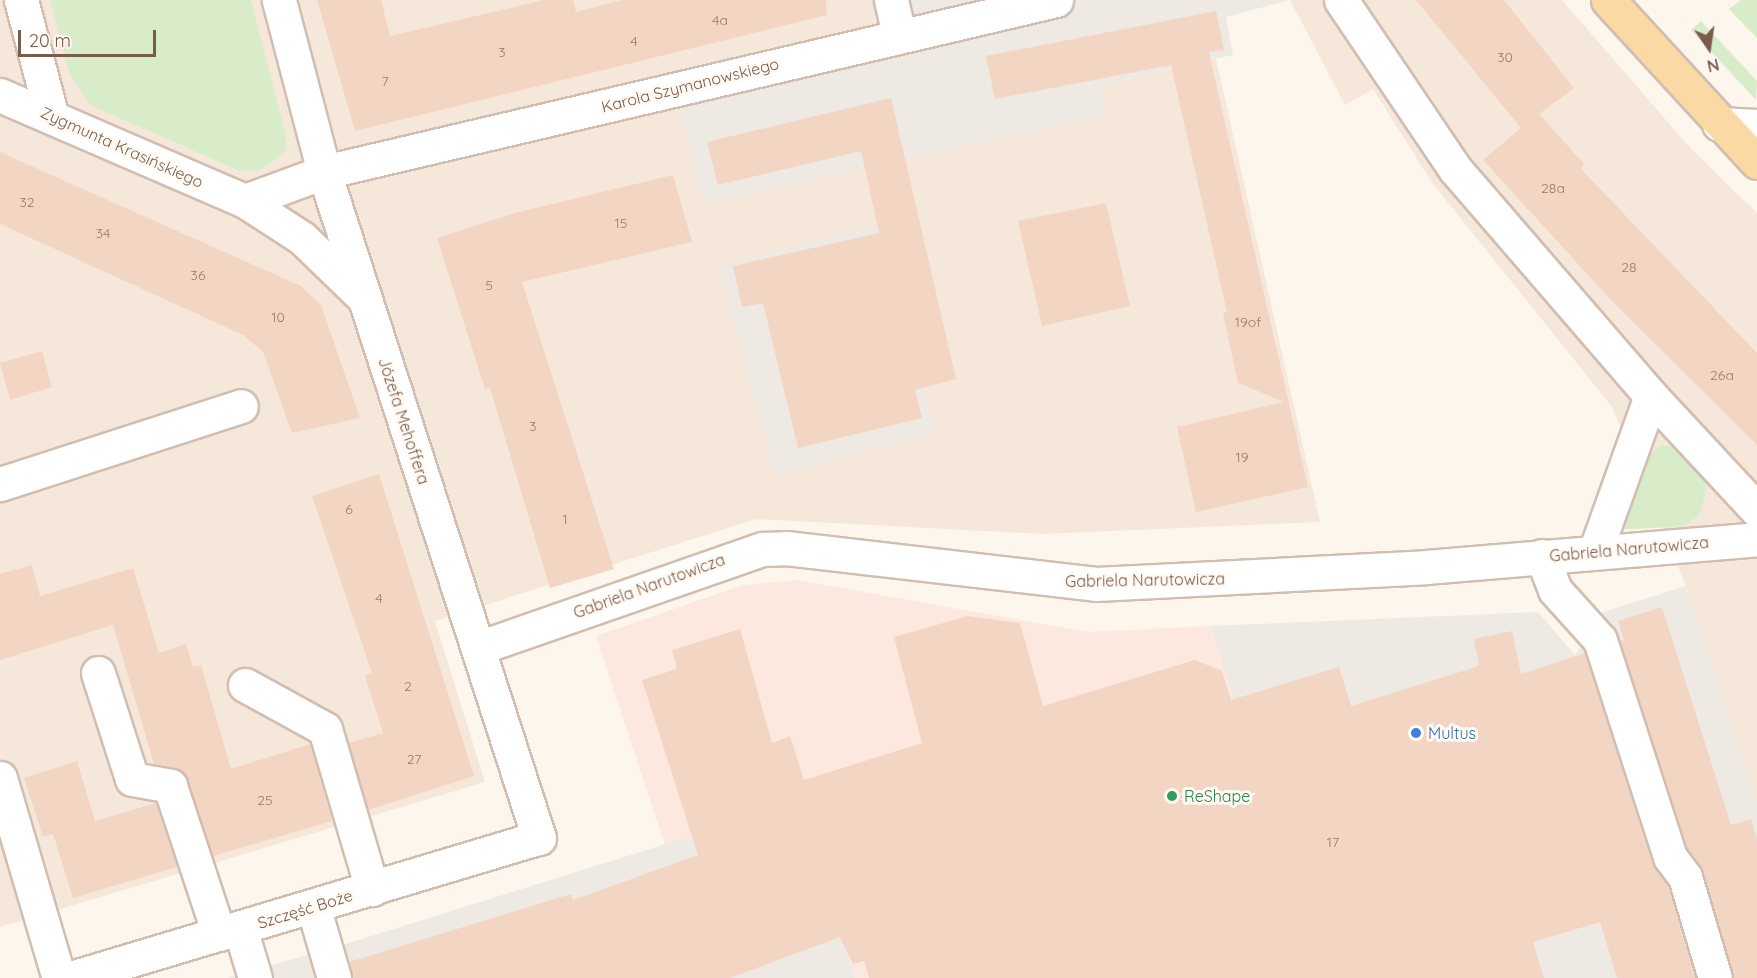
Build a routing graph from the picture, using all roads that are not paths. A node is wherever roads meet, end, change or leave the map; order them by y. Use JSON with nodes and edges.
{"nodes":[{"id":1,"x":21,"y":0,"type":"edge"},
{"id":2,"x":279,"y":0,"type":"edge"},
{"id":3,"x":891,"y":0,"type":"edge"},
{"id":4,"x":1056,"y":0,"type":"edge"},
{"id":5,"x":1341,"y":0,"type":"edge"},
{"id":6,"x":1608,"y":0,"type":"edge"},
{"id":7,"x":899,"y":35,"type":"junction"},
{"id":8,"x":0,"y":95,"type":"edge"},
{"id":9,"x":52,"y":117,"type":"junction"},
{"id":10,"x":1719,"y":124,"type":"junction"},
{"id":11,"x":1757,"y":126,"type":"edge"},
{"id":12,"x":1757,"y":162,"type":"edge"},
{"id":13,"x":324,"y":172,"type":"junction"},
{"id":14,"x":245,"y":201,"type":"junction"},
{"id":15,"x":364,"y":298,"type":"junction"},
{"id":16,"x":1651,"y":396,"type":"junction"},
{"id":17,"x":241,"y":406,"type":"dead end"},
{"id":18,"x":0,"y":484,"type":"edge"},
{"id":19,"x":1757,"y":510,"type":"edge"},
{"id":20,"x":1757,"y":539,"type":"edge"},
{"id":21,"x":1595,"y":552,"type":"junction"},
{"id":22,"x":1542,"y":556,"type":"junction"},
{"id":23,"x":478,"y":648,"type":"junction"},
{"id":24,"x":98,"y":673,"type":"dead end"},
{"id":25,"x":245,"y":686,"type":"dead end"},
{"id":26,"x":0,"y":778,"type":"edge"},
{"id":27,"x":539,"y":838,"type":"joint"},
{"id":28,"x":372,"y":889,"type":"junction"},
{"id":29,"x":313,"y":906,"type":"junction"},
{"id":30,"x":230,"y":931,"type":"junction"},
{"id":31,"x":59,"y":978,"type":"edge"},
{"id":32,"x":71,"y":978,"type":"edge"},
{"id":33,"x":255,"y":978,"type":"edge"},
{"id":34,"x":334,"y":978,"type":"edge"},
{"id":35,"x":1715,"y":978,"type":"edge"}],
"edges":[{"from":1,"to":9,"type":"street"},
{"from":2,"to":13,"type":"street","name":"Józefa Mehoffera"},
{"from":3,"to":7,"type":"street"},
{"from":4,"to":7,"type":"street","name":"Karola Szymanowskiego"},
{"from":5,"to":16,"type":"street"},
{"from":6,"to":10,"type":"main road"},
{"from":7,"to":13,"type":"street","name":"Karola Szymanowskiego"},
{"from":8,"to":9,"type":"street","name":"Zygmunta Krasińskiego"},
{"from":9,"to":14,"type":"street","name":"Zygmunta Krasińskiego"},
{"from":10,"to":11,"type":"street"},
{"from":10,"to":12,"type":"main road"},
{"from":13,"to":14,"type":"street"},
{"from":13,"to":15,"type":"street","name":"Józefa Mehoffera"},
{"from":14,"to":15,"type":"street","name":"Zygmunta Krasińskiego"},
{"from":15,"to":23,"type":"street","name":"Józefa Mehoffera"},
{"from":16,"to":19,"type":"street"},
{"from":16,"to":21,"type":"street"},
{"from":17,"to":18,"type":"street"},
{"from":20,"to":21,"type":"street","name":"Gabriela Narutowicza"},
{"from":21,"to":22,"type":"street","name":"Gabriela Narutowicza"},
{"from":22,"to":23,"type":"street","name":"Gabriela Narutowicza"},
{"from":22,"to":35,"type":"street"},
{"from":23,"to":27,"type":"street","name":"Józefa Mehoffera"},
{"from":24,"to":30,"type":"street"},
{"from":25,"to":28,"type":"street"},
{"from":26,"to":31,"type":"street"},
{"from":27,"to":28,"type":"street","name":"Szczęść Boże"},
{"from":28,"to":29,"type":"street","name":"Szczęść Boże"},
{"from":29,"to":30,"type":"street","name":"Szczęść Boże"},
{"from":29,"to":34,"type":"street"},
{"from":30,"to":32,"type":"street","name":"Szczęść Boże"},
{"from":30,"to":33,"type":"street"}]}
